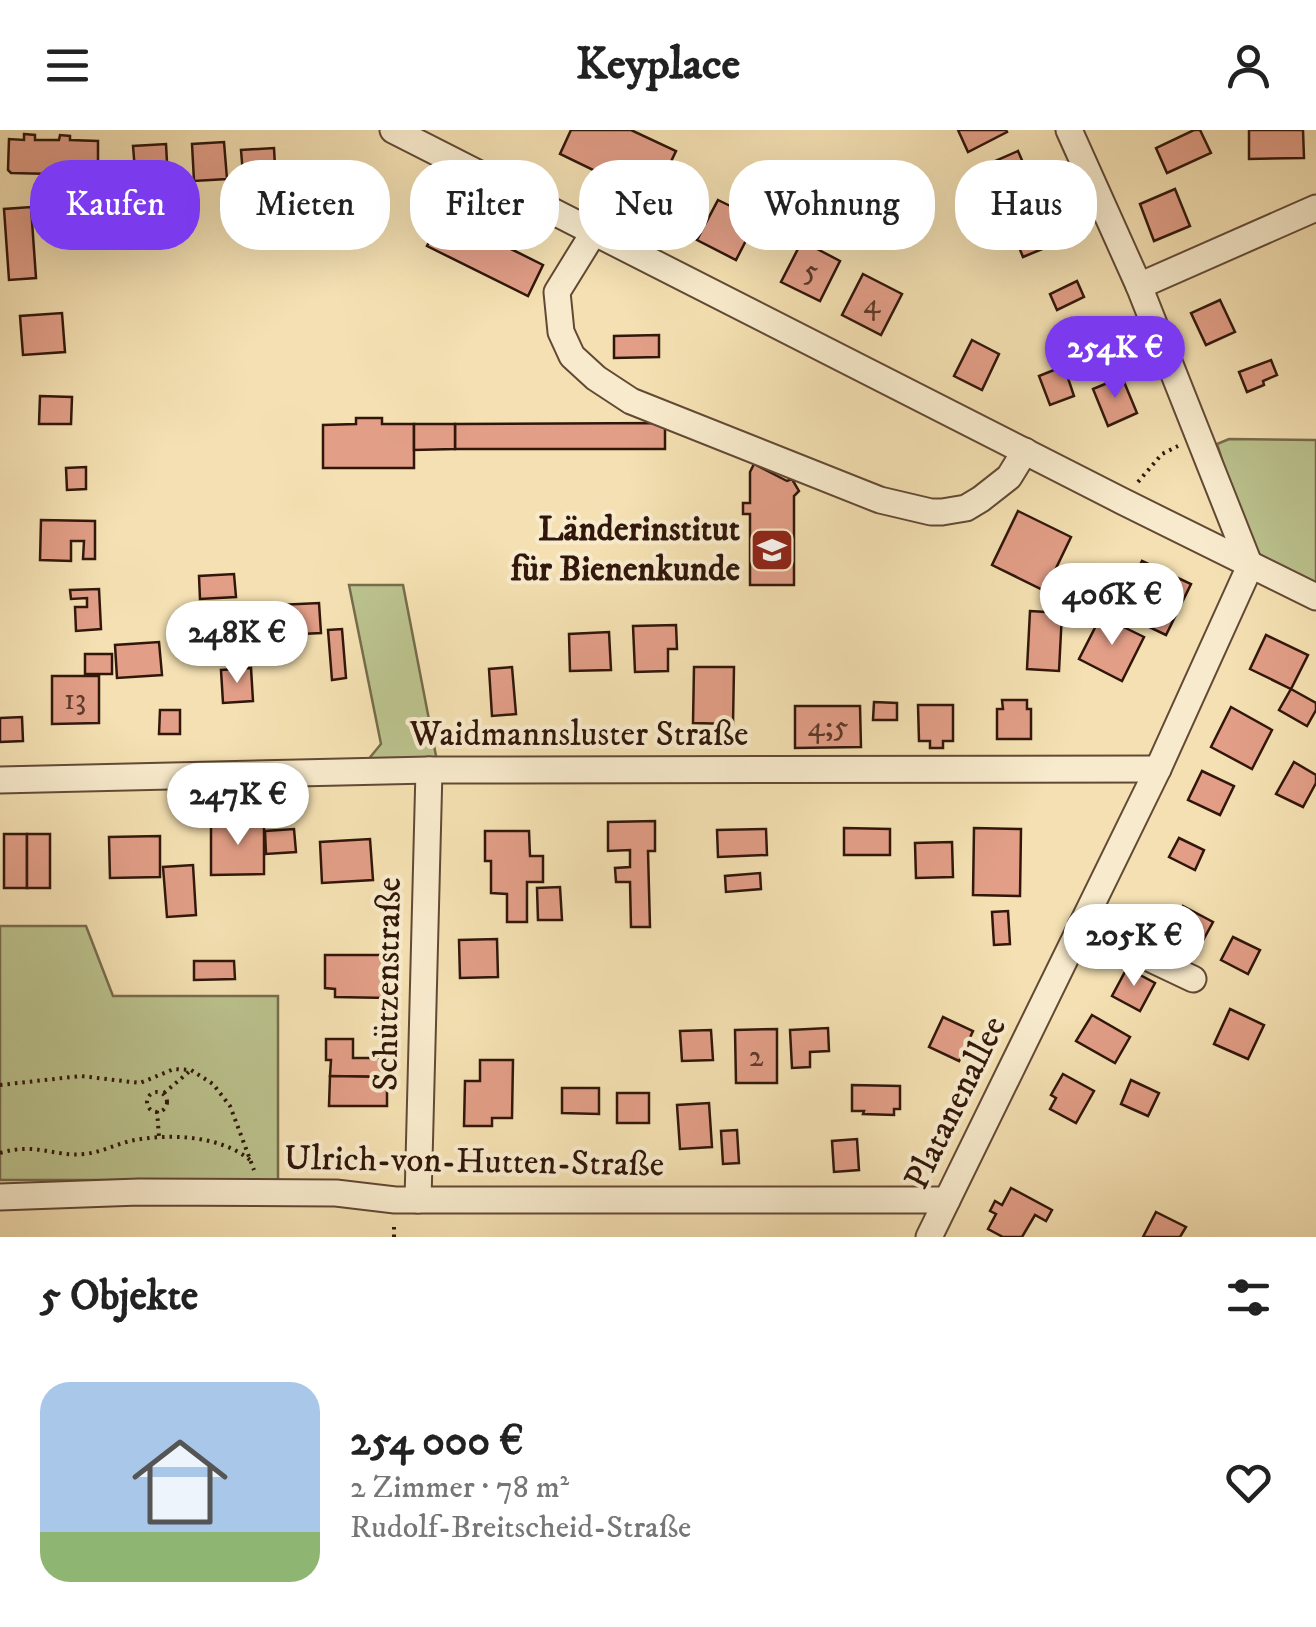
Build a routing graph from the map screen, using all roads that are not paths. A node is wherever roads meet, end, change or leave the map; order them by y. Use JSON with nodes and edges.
{"nodes":[{"id":1,"x":393,"y":130,"type":"edge"},
{"id":2,"x":1070,"y":130,"type":"edge"},
{"id":3,"x":1316,"y":208,"type":"edge"},
{"id":4,"x":579,"y":224,"type":"edge"},
{"id":5,"x":583,"y":250,"type":"edge"},
{"id":6,"x":629,"y":250,"type":"edge"},
{"id":7,"x":1139,"y":286,"type":"junction"},
{"id":8,"x":1025,"y":451,"type":"junction"},
{"id":9,"x":1250,"y":566,"type":"junction"},
{"id":10,"x":1316,"y":597,"type":"edge"},
{"id":11,"x":1158,"y":769,"type":"junction"},
{"id":12,"x":428,"y":770,"type":"junction"},
{"id":13,"x":0,"y":780,"type":"edge"},
{"id":14,"x":1082,"y":926,"type":"junction"},
{"id":15,"x":1193,"y":979,"type":"dead end"},
{"id":16,"x":0,"y":1197,"type":"edge"},
{"id":17,"x":418,"y":1200,"type":"junction"},
{"id":18,"x":947,"y":1200,"type":"junction"},
{"id":19,"x":929,"y":1237,"type":"edge"}],
"edges":[{"from":1,"to":4,"type":"street"},
{"from":2,"to":7,"type":"street"},
{"from":3,"to":7,"type":"street"},
{"from":5,"to":8,"type":"street"},
{"from":6,"to":8,"type":"street"},
{"from":7,"to":9,"type":"street"},
{"from":8,"to":9,"type":"street"},
{"from":9,"to":10,"type":"street"},
{"from":9,"to":11,"type":"street","name":"Platanenallee"},
{"from":11,"to":12,"type":"street","name":"Waidmannsluster Straße"},
{"from":11,"to":14,"type":"street","name":"Platanenallee"},
{"from":12,"to":13,"type":"street","name":"Waidmannsluster Straße"},
{"from":12,"to":17,"type":"street","name":"Schützenstraße"},
{"from":14,"to":15,"type":"street"},
{"from":14,"to":18,"type":"street","name":"Platanenallee"},
{"from":16,"to":17,"type":"street","name":"Ulrich-von-Hutten-Straße"},
{"from":17,"to":18,"type":"street","name":"Ulrich-von-Hutten-Straße"},
{"from":18,"to":19,"type":"street","name":"Platanenallee"}]}
